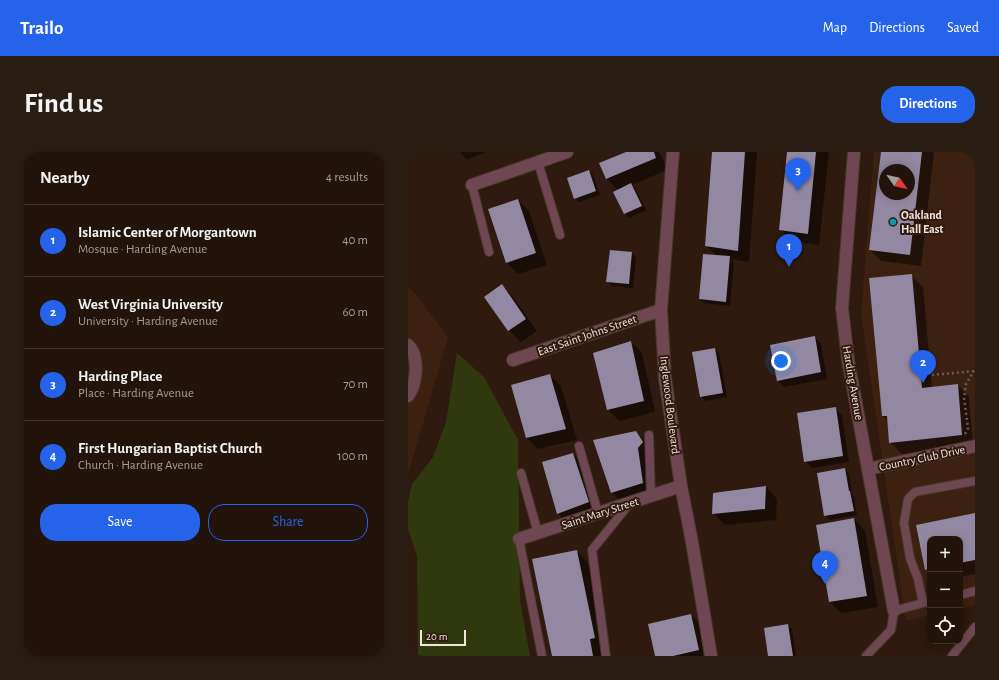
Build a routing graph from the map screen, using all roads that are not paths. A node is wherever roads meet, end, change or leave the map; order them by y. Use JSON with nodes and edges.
{"nodes":[{"id":1,"x":567,"y":152,"type":"edge"},
{"id":2,"x":673,"y":152,"type":"edge"},
{"id":3,"x":854,"y":152,"type":"edge"},
{"id":4,"x":538,"y":162,"type":"junction"},
{"id":5,"x":472,"y":185,"type":"joint"},
{"id":6,"x":560,"y":235,"type":"dead end"},
{"id":7,"x":489,"y":252,"type":"dead end"},
{"id":8,"x":661,"y":310,"type":"junction"},
{"id":9,"x":408,"y":344,"type":"edge"},
{"id":10,"x":513,"y":360,"type":"dead end"},
{"id":11,"x":408,"y":396,"type":"edge"},
{"id":12,"x":649,"y":435,"type":"dead end"},
{"id":13,"x":579,"y":446,"type":"dead end"},
{"id":14,"x":975,"y":446,"type":"edge"},
{"id":15,"x":868,"y":469,"type":"junction"},
{"id":16,"x":521,"y":473,"type":"dead end"},
{"id":17,"x":975,"y":481,"type":"edge"},
{"id":18,"x":681,"y":486,"type":"junction"},
{"id":19,"x":651,"y":496,"type":"junction"},
{"id":20,"x":631,"y":503,"type":"junction"},
{"id":21,"x":598,"y":513,"type":"junction"},
{"id":22,"x":538,"y":532,"type":"junction"},
{"id":23,"x":519,"y":539,"type":"joint"},
{"id":24,"x":975,"y":591,"type":"edge"},
{"id":25,"x":963,"y":594,"type":"edge"},
{"id":26,"x":926,"y":602,"type":"edge"},
{"id":27,"x":894,"y":611,"type":"junction"},
{"id":28,"x":975,"y":627,"type":"edge"},
{"id":29,"x":542,"y":656,"type":"edge"},
{"id":30,"x":606,"y":656,"type":"edge"},
{"id":31,"x":710,"y":656,"type":"edge"},
{"id":32,"x":866,"y":656,"type":"edge"},
{"id":33,"x":952,"y":656,"type":"edge"}],
"edges":[{"from":1,"to":4,"type":"street"},
{"from":2,"to":8,"type":"street","name":"Inglewood Boulevard"},
{"from":3,"to":15,"type":"street","name":"Harding Avenue"},
{"from":4,"to":5,"type":"street"},
{"from":4,"to":6,"type":"lane"},
{"from":5,"to":7,"type":"lane"},
{"from":8,"to":10,"type":"street","name":"East Saint Johns Street"},
{"from":8,"to":18,"type":"street","name":"Inglewood Boulevard"},
{"from":9,"to":11,"type":"street"},
{"from":12,"to":19,"type":"lane"},
{"from":13,"to":21,"type":"lane"},
{"from":14,"to":15,"type":"street","name":"Country Club Drive"},
{"from":15,"to":27,"type":"street","name":"Harding Avenue"},
{"from":16,"to":22,"type":"lane"},
{"from":17,"to":26,"type":"lane"},
{"from":18,"to":19,"type":"street","name":"Saint Mary Street"},
{"from":18,"to":31,"type":"street","name":"Inglewood Boulevard"},
{"from":19,"to":20,"type":"street","name":"Saint Mary Street"},
{"from":20,"to":21,"type":"street","name":"Saint Mary Street"},
{"from":20,"to":30,"type":"lane"},
{"from":21,"to":22,"type":"street","name":"Saint Mary Street"},
{"from":22,"to":23,"type":"street","name":"Saint Mary Street"},
{"from":23,"to":29,"type":"lane"},
{"from":24,"to":25,"type":"lane"},
{"from":26,"to":27,"type":"lane"},
{"from":27,"to":32,"type":"lane"},
{"from":28,"to":33,"type":"lane"}]}
